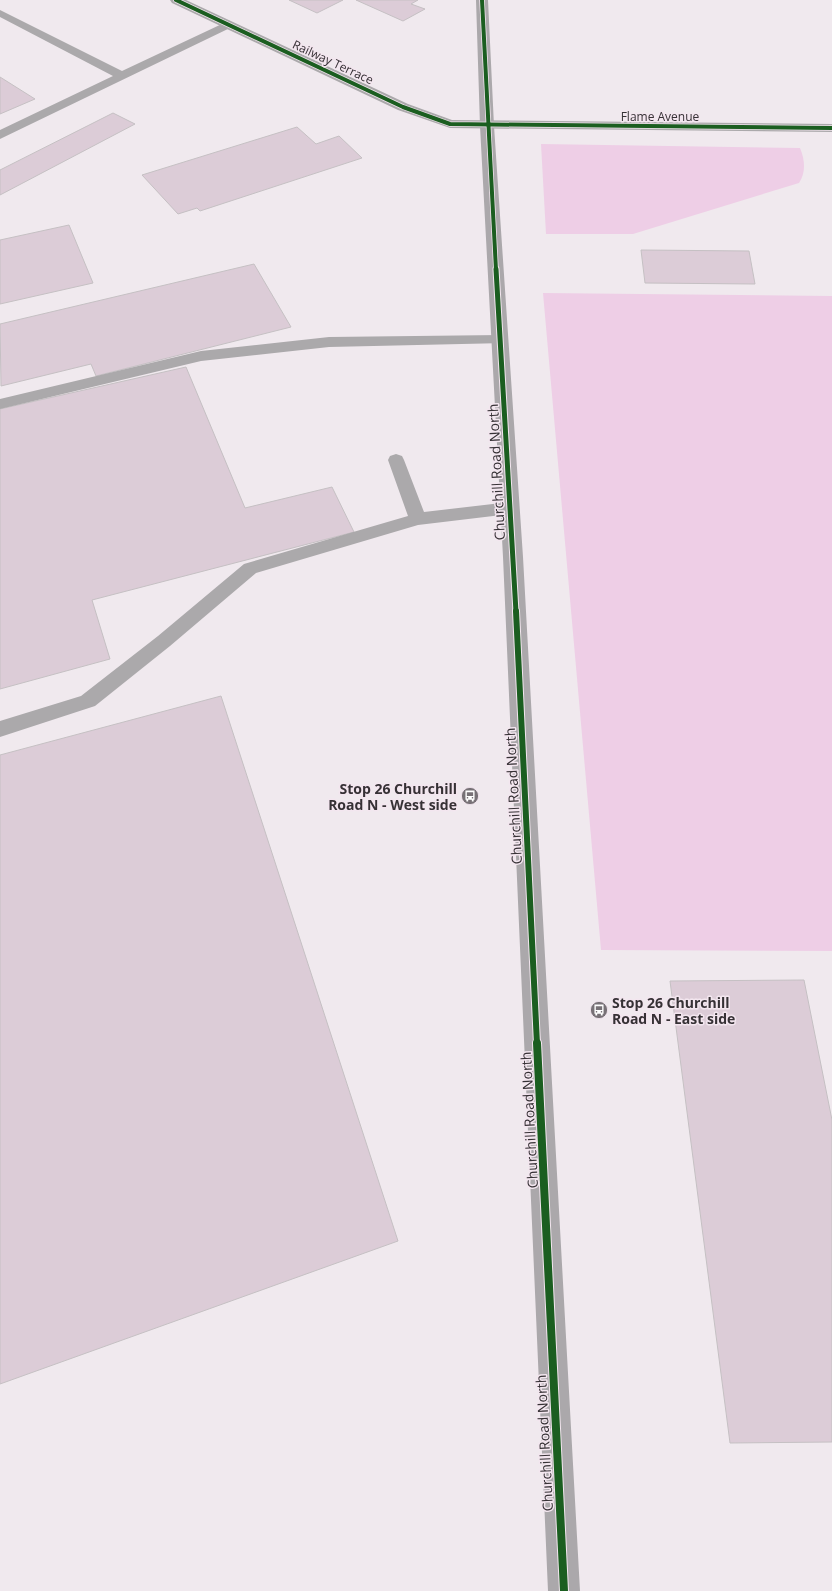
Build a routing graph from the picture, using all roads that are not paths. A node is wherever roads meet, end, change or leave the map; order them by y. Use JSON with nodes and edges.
{"nodes":[{"id":1,"x":176,"y":0,"type":"edge"},
{"id":2,"x":482,"y":0,"type":"edge"},
{"id":3,"x":0,"y":13,"type":"edge"},
{"id":4,"x":228,"y":25,"type":"junction"},
{"id":5,"x":122,"y":76,"type":"junction"},
{"id":6,"x":487,"y":126,"type":"junction"},
{"id":7,"x":832,"y":128,"type":"edge"},
{"id":8,"x":0,"y":135,"type":"edge"},
{"id":9,"x":501,"y":340,"type":"junction"},
{"id":10,"x":0,"y":404,"type":"edge"},
{"id":11,"x":396,"y":460,"type":"dead end"},
{"id":12,"x":510,"y":508,"type":"junction"},
{"id":13,"x":418,"y":519,"type":"junction"},
{"id":14,"x":0,"y":729,"type":"edge"},
{"id":15,"x":564,"y":1591,"type":"edge"}],
"edges":[{"from":1,"to":4,"type":"street","name":"Railway Terrace"},
{"from":2,"to":6,"type":"street","name":"Churchill Road North"},
{"from":3,"to":5,"type":"lane"},
{"from":4,"to":5,"type":"lane"},
{"from":4,"to":6,"type":"street","name":"Railway Terrace"},
{"from":5,"to":8,"type":"lane"},
{"from":6,"to":7,"type":"street","name":"Flame Avenue"},
{"from":6,"to":9,"type":"street","name":"Churchill Road North"},
{"from":9,"to":10,"type":"lane"},
{"from":9,"to":12,"type":"street","name":"Churchill Road North"},
{"from":11,"to":13,"type":"lane"},
{"from":12,"to":13,"type":"lane"},
{"from":12,"to":15,"type":"street","name":"Churchill Road North"},
{"from":13,"to":14,"type":"lane"}]}
